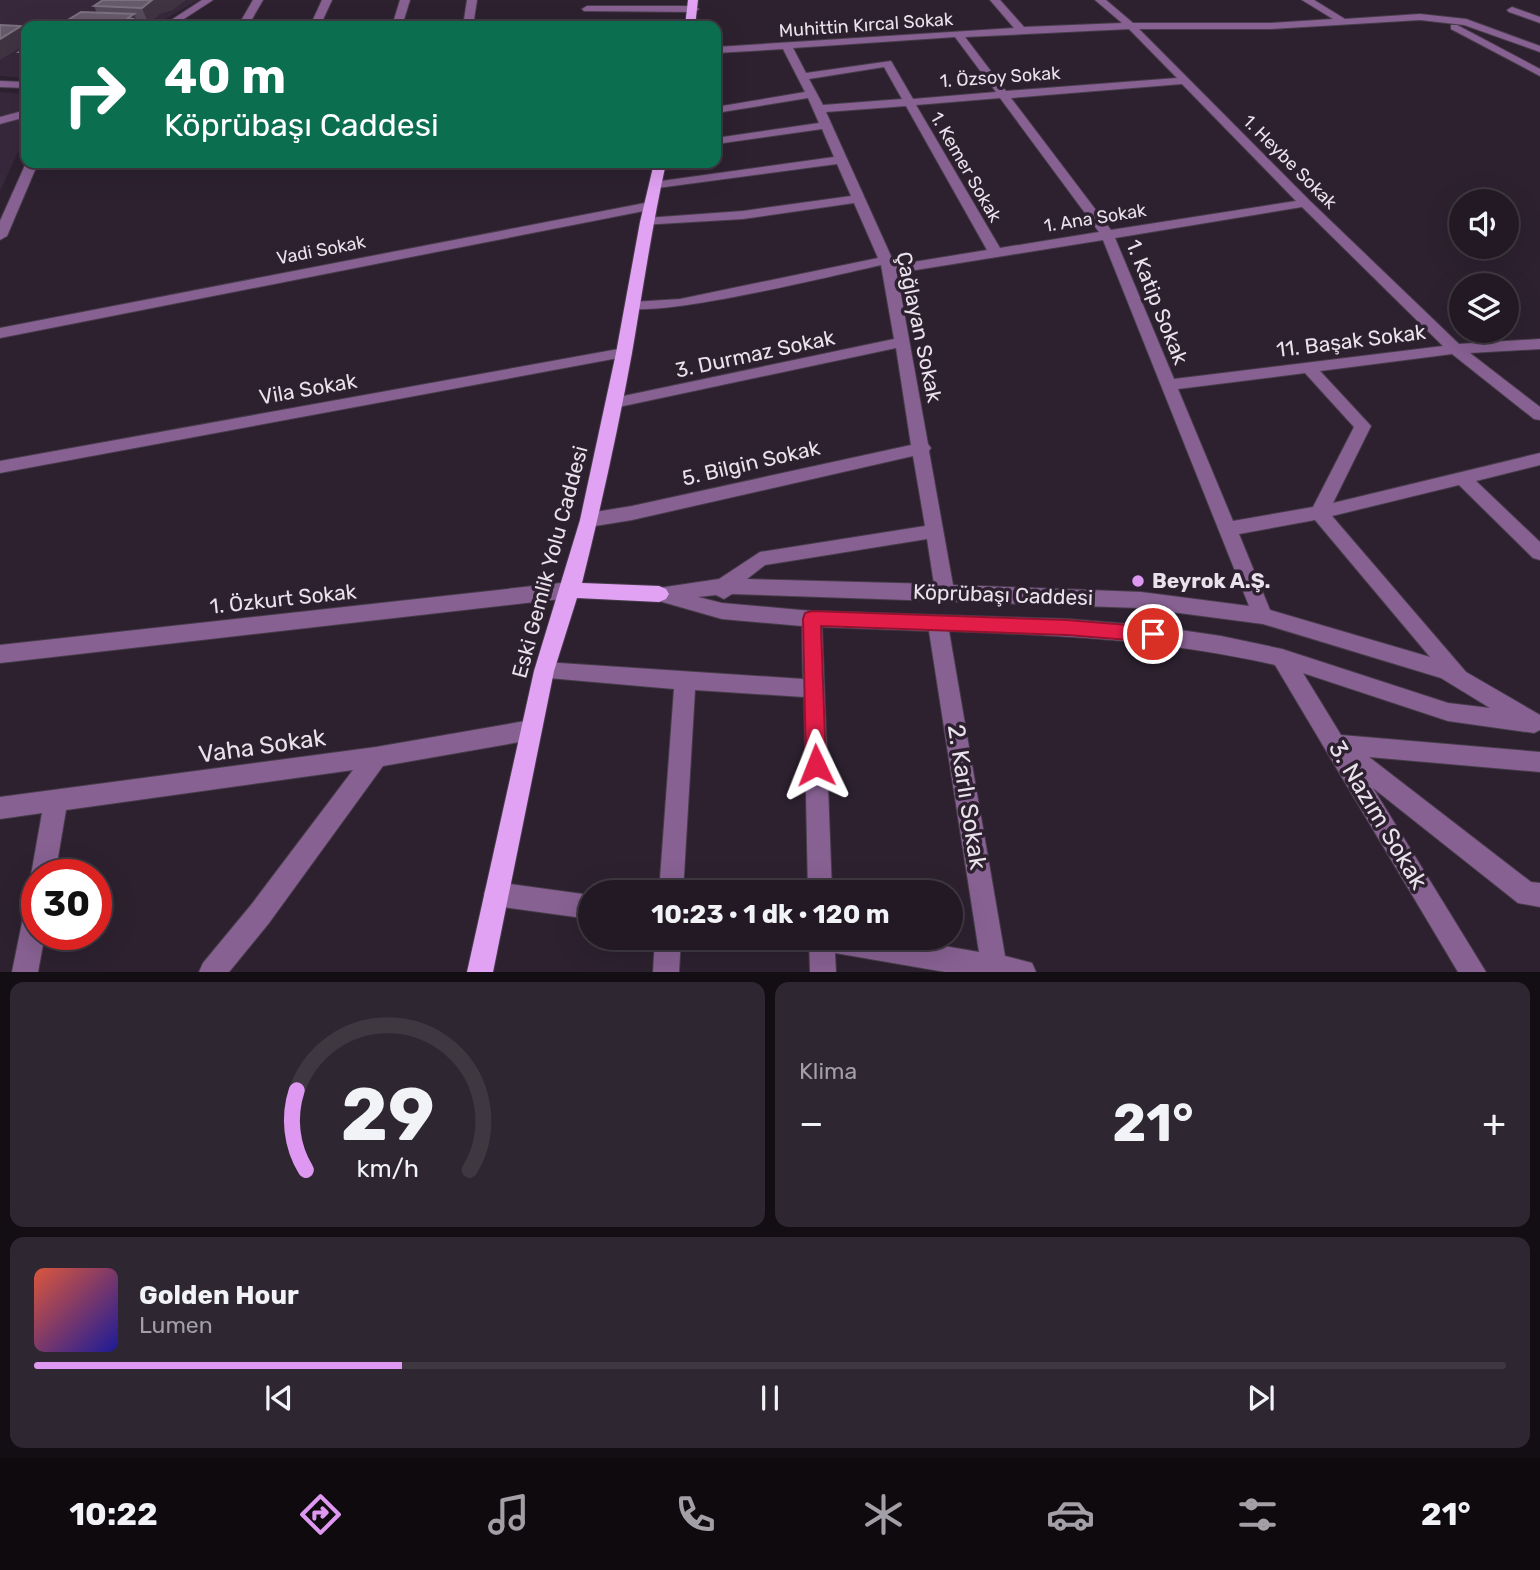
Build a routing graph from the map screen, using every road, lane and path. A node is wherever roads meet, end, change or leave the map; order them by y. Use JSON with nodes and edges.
{"nodes":[{"id":1,"x":208,"y":0,"type":"edge"},
{"id":2,"x":258,"y":0,"type":"edge"},
{"id":3,"x":327,"y":0,"type":"edge"},
{"id":4,"x":405,"y":0,"type":"edge"},
{"id":5,"x":472,"y":0,"type":"edge"},
{"id":6,"x":995,"y":0,"type":"edge"},
{"id":7,"x":1100,"y":0,"type":"edge"},
{"id":8,"x":1307,"y":0,"type":"edge"},
{"id":9,"x":695,"y":3,"type":"edge"},
{"id":10,"x":588,"y":9,"type":"edge"},
{"id":11,"x":1511,"y":10,"type":"dead end"},
{"id":12,"x":1439,"y":18,"type":"junction"},
{"id":13,"x":1540,"y":20,"type":"edge"},
{"id":14,"x":175,"y":21,"type":"edge"},
{"id":15,"x":246,"y":21,"type":"edge"},
{"id":16,"x":317,"y":21,"type":"edge"},
{"id":17,"x":399,"y":21,"type":"edge"},
{"id":18,"x":469,"y":21,"type":"edge"},
{"id":19,"x":691,"y":21,"type":"edge"},
{"id":20,"x":1344,"y":22,"type":"junction"},
{"id":21,"x":1131,"y":26,"type":"junction"},
{"id":22,"x":1021,"y":30,"type":"junction"},
{"id":23,"x":958,"y":34,"type":"junction"},
{"id":24,"x":787,"y":47,"type":"junction"},
{"id":25,"x":1540,"y":49,"type":"edge"},
{"id":26,"x":721,"y":50,"type":"edge"},
{"id":27,"x":1540,"y":73,"type":"edge"},
{"id":28,"x":803,"y":77,"type":"junction"},
{"id":29,"x":1184,"y":81,"type":"junction"},
{"id":30,"x":0,"y":84,"type":"edge"},
{"id":31,"x":21,"y":85,"type":"edge"},
{"id":32,"x":811,"y":94,"type":"junction"},
{"id":33,"x":1004,"y":95,"type":"junction"},
{"id":34,"x":909,"y":102,"type":"junction"},
{"id":35,"x":721,"y":109,"type":"edge"},
{"id":36,"x":819,"y":109,"type":"junction"},
{"id":37,"x":21,"y":115,"type":"edge"},
{"id":38,"x":0,"y":121,"type":"edge"},
{"id":39,"x":826,"y":125,"type":"junction"},
{"id":40,"x":721,"y":140,"type":"edge"},
{"id":41,"x":841,"y":160,"type":"junction"},
{"id":42,"x":30,"y":168,"type":"edge"},
{"id":43,"x":659,"y":168,"type":"edge"},
{"id":44,"x":654,"y":186,"type":"junction"},
{"id":45,"x":858,"y":200,"type":"junction"},
{"id":46,"x":1305,"y":203,"type":"junction"},
{"id":47,"x":648,"y":214,"type":"junction"},
{"id":48,"x":1107,"y":234,"type":"junction"},
{"id":49,"x":0,"y":236,"type":"edge"},
{"id":50,"x":995,"y":252,"type":"junction"},
{"id":51,"x":889,"y":265,"type":"junction"},
{"id":52,"x":632,"y":306,"type":"junction"},
{"id":53,"x":0,"y":333,"type":"edge"},
{"id":54,"x":904,"y":342,"type":"junction"},
{"id":55,"x":1540,"y":344,"type":"edge"},
{"id":56,"x":1455,"y":348,"type":"junction"},
{"id":57,"x":624,"y":353,"type":"junction"},
{"id":58,"x":1308,"y":368,"type":"junction"},
{"id":59,"x":1168,"y":384,"type":"junction"},
{"id":60,"x":614,"y":403,"type":"junction"},
{"id":61,"x":1540,"y":415,"type":"edge"},
{"id":62,"x":922,"y":448,"type":"junction"},
{"id":63,"x":1540,"y":459,"type":"edge"},
{"id":64,"x":0,"y":467,"type":"edge"},
{"id":65,"x":1464,"y":480,"type":"junction"},
{"id":66,"x":1319,"y":513,"type":"junction"},
{"id":67,"x":589,"y":520,"type":"junction"},
{"id":68,"x":1228,"y":529,"type":"junction"},
{"id":69,"x":936,"y":531,"type":"junction"},
{"id":70,"x":1540,"y":554,"type":"edge"},
{"id":71,"x":724,"y":586,"type":"junction"},
{"id":72,"x":570,"y":590,"type":"junction"},
{"id":73,"x":945,"y":592,"type":"junction"},
{"id":74,"x":659,"y":594,"type":"junction"},
{"id":75,"x":722,"y":611,"type":"junction"},
{"id":76,"x":1263,"y":616,"type":"junction"},
{"id":77,"x":812,"y":619,"type":"junction"},
{"id":78,"x":938,"y":623,"type":"junction"},
{"id":79,"x":0,"y":654,"type":"edge"},
{"id":80,"x":1282,"y":658,"type":"junction"},
{"id":81,"x":544,"y":671,"type":"junction"},
{"id":82,"x":685,"y":680,"type":"junction"},
{"id":83,"x":1461,"y":680,"type":"junction"},
{"id":84,"x":813,"y":689,"type":"junction"},
{"id":85,"x":1537,"y":724,"type":"edge"},
{"id":86,"x":531,"y":730,"type":"junction"},
{"id":87,"x":1335,"y":744,"type":"junction"},
{"id":88,"x":376,"y":757,"type":"junction"},
{"id":89,"x":1540,"y":762,"type":"edge"},
{"id":90,"x":56,"y":800,"type":"junction"},
{"id":91,"x":0,"y":808,"type":"edge"},
{"id":92,"x":46,"y":859,"type":"edge"},
{"id":93,"x":672,"y":880,"type":"edge"},
{"id":94,"x":820,"y":880,"type":"edge"},
{"id":95,"x":496,"y":894,"type":"junction"},
{"id":96,"x":1540,"y":895,"type":"edge"},
{"id":97,"x":578,"y":905,"type":"edge"},
{"id":98,"x":29,"y":950,"type":"edge"},
{"id":99,"x":667,"y":950,"type":"edge"},
{"id":100,"x":823,"y":950,"type":"edge"},
{"id":101,"x":890,"y":950,"type":"edge"},
{"id":102,"x":995,"y":969,"type":"edge"},
{"id":103,"x":25,"y":971,"type":"edge"},
{"id":104,"x":212,"y":971,"type":"edge"},
{"id":105,"x":480,"y":971,"type":"edge"},
{"id":106,"x":666,"y":971,"type":"edge"},
{"id":107,"x":823,"y":971,"type":"edge"},
{"id":108,"x":1023,"y":971,"type":"edge"},
{"id":109,"x":1473,"y":971,"type":"edge"}],
"edges":[{"from":1,"to":14,"type":"street"},
{"from":2,"to":15,"type":"street"},
{"from":3,"to":16,"type":"street"},
{"from":4,"to":17,"type":"street"},
{"from":5,"to":18,"type":"street"},
{"from":6,"to":22,"type":"street"},
{"from":7,"to":21,"type":"street","name":"1. Heybe Sokak"},
{"from":8,"to":20,"type":"street"},
{"from":9,"to":10,"type":"street"},
{"from":9,"to":19,"type":"main road"},
{"from":11,"to":13,"type":"street"},
{"from":12,"to":20,"type":"street","name":"Muhittin Kırcal Sokak"},
{"from":12,"to":25,"type":"street","name":"Muhittin Kırcal Sokak"},
{"from":12,"to":27,"type":"street"},
{"from":20,"to":21,"type":"street","name":"Muhittin Kırcal Sokak"},
{"from":21,"to":22,"type":"street","name":"Muhittin Kırcal Sokak"},
{"from":21,"to":29,"type":"street","name":"1. Heybe Sokak"},
{"from":22,"to":23,"type":"street","name":"Muhittin Kırcal Sokak"},
{"from":23,"to":24,"type":"street","name":"Muhittin Kırcal Sokak"},
{"from":23,"to":33,"type":"street","name":"1. Katip Sokak"},
{"from":24,"to":26,"type":"street","name":"Muhittin Kırcal Sokak"},
{"from":24,"to":28,"type":"street","name":"Çağlayan Sokak"},
{"from":28,"to":32,"type":"street","name":"Çağlayan Sokak"},
{"from":28,"to":34,"type":"street","name":"1. Kemer Sokak"},
{"from":29,"to":33,"type":"street","name":"1. Özsoy Sokak"},
{"from":29,"to":46,"type":"street","name":"1. Heybe Sokak"},
{"from":30,"to":31,"type":"street"},
{"from":32,"to":35,"type":"street"},
{"from":32,"to":36,"type":"street","name":"Çağlayan Sokak"},
{"from":33,"to":34,"type":"street","name":"1. Özsoy Sokak"},
{"from":33,"to":48,"type":"street","name":"1. Katip Sokak"},
{"from":34,"to":36,"type":"street","name":"1. Özsoy Sokak"},
{"from":34,"to":50,"type":"street","name":"1. Kemer Sokak"},
{"from":36,"to":39,"type":"street","name":"Çağlayan Sokak"},
{"from":37,"to":38,"type":"street"},
{"from":39,"to":40,"type":"street"},
{"from":39,"to":41,"type":"street","name":"Çağlayan Sokak"},
{"from":41,"to":44,"type":"street"},
{"from":41,"to":45,"type":"street","name":"Çağlayan Sokak"},
{"from":42,"to":49,"type":"street"},
{"from":43,"to":44,"type":"main road","name":"Eski Gemlik Yolu Caddesi"},
{"from":44,"to":47,"type":"main road","name":"Eski Gemlik Yolu Caddesi"},
{"from":45,"to":47,"type":"street","name":"Vadi Sokak"},
{"from":45,"to":51,"type":"street","name":"Çağlayan Sokak"},
{"from":46,"to":48,"type":"street","name":"1. Ana Sokak"},
{"from":46,"to":56,"type":"street","name":"1. Heybe Sokak"},
{"from":47,"to":52,"type":"main road","name":"Eski Gemlik Yolu Caddesi"},
{"from":47,"to":53,"type":"street","name":"Vadi Sokak"},
{"from":48,"to":50,"type":"street","name":"1. Ana Sokak"},
{"from":48,"to":59,"type":"street","name":"1. Katip Sokak"},
{"from":50,"to":51,"type":"street","name":"1. Ana Sokak"},
{"from":51,"to":52,"type":"street","name":"1. Ana Sokak"},
{"from":51,"to":54,"type":"street","name":"Çağlayan Sokak"},
{"from":52,"to":57,"type":"main road","name":"Eski Gemlik Yolu Caddesi"},
{"from":54,"to":60,"type":"street","name":"3. Durmaz Sokak"},
{"from":54,"to":62,"type":"street","name":"Çağlayan Sokak"},
{"from":55,"to":56,"type":"street","name":"11. Başak Sokak"},
{"from":56,"to":58,"type":"street","name":"11. Başak Sokak"},
{"from":56,"to":61,"type":"street","name":"1. Heybe Sokak"},
{"from":57,"to":60,"type":"main road","name":"Eski Gemlik Yolu Caddesi"},
{"from":57,"to":64,"type":"street","name":"Vila Sokak"},
{"from":58,"to":59,"type":"street","name":"11. Başak Sokak"},
{"from":58,"to":66,"type":"street"},
{"from":59,"to":68,"type":"street","name":"1. Katip Sokak"},
{"from":60,"to":67,"type":"main road","name":"Eski Gemlik Yolu Caddesi"},
{"from":62,"to":67,"type":"street","name":"5. Bilgin Sokak"},
{"from":62,"to":69,"type":"street","name":"Çağlayan Sokak"},
{"from":63,"to":65,"type":"street"},
{"from":65,"to":66,"type":"street"},
{"from":65,"to":70,"type":"street"},
{"from":66,"to":68,"type":"street"},
{"from":66,"to":83,"type":"street"},
{"from":67,"to":72,"type":"main road","name":"Eski Gemlik Yolu Caddesi"},
{"from":68,"to":76,"type":"street","name":"1. Katip Sokak"},
{"from":69,"to":71,"type":"street"},
{"from":69,"to":73,"type":"street","name":"Çağlayan Sokak"},
{"from":71,"to":73,"type":"street","name":"Köprübaşı Caddesi"},
{"from":71,"to":74,"type":"street","name":"Köprübaşı Caddesi"},
{"from":71,"to":75,"type":"street"},
{"from":72,"to":74,"type":"main road","name":"Köprübaşı Caddesi"},
{"from":72,"to":79,"type":"street","name":"1. Özkurt Sokak"},
{"from":72,"to":81,"type":"main road","name":"Eski Gemlik Yolu Caddesi"},
{"from":73,"to":76,"type":"street","name":"Köprübaşı Caddesi"},
{"from":74,"to":75,"type":"street","name":"Köprübaşı Caddesi"},
{"from":75,"to":77,"type":"street","name":"Köprübaşı Caddesi"},
{"from":76,"to":83,"type":"street","name":"Köprübaşı Caddesi"},
{"from":77,"to":78,"type":"street","name":"Köprübaşı Caddesi"},
{"from":77,"to":84,"type":"street"},
{"from":78,"to":80,"type":"street","name":"Köprübaşı Caddesi"},
{"from":78,"to":102,"type":"street","name":"2. Karlı Sokak"},
{"from":80,"to":85,"type":"street","name":"Köprübaşı Caddesi"},
{"from":80,"to":87,"type":"street","name":"3. Nazım Sokak"},
{"from":81,"to":82,"type":"street"},
{"from":81,"to":86,"type":"main road","name":"Eski Gemlik Yolu Caddesi"},
{"from":82,"to":84,"type":"street"},
{"from":82,"to":93,"type":"street"},
{"from":83,"to":85,"type":"street","name":"Köprübaşı Caddesi"},
{"from":84,"to":94,"type":"street"},
{"from":86,"to":88,"type":"street","name":"Vaha Sokak"},
{"from":86,"to":95,"type":"main road","name":"Eski Gemlik Yolu Caddesi"},
{"from":87,"to":89,"type":"street"},
{"from":87,"to":96,"type":"street"},
{"from":87,"to":109,"type":"street","name":"3. Nazım Sokak"},
{"from":88,"to":90,"type":"street","name":"Vaha Sokak"},
{"from":88,"to":104,"type":"street"},
{"from":90,"to":91,"type":"street","name":"Vaha Sokak"},
{"from":90,"to":92,"type":"street"},
{"from":95,"to":97,"type":"street"},
{"from":95,"to":105,"type":"main road","name":"Eski Gemlik Yolu Caddesi"},
{"from":98,"to":103,"type":"street"},
{"from":99,"to":106,"type":"street"},
{"from":100,"to":107,"type":"street"},
{"from":101,"to":102,"type":"street"},
{"from":102,"to":108,"type":"street"}]}
